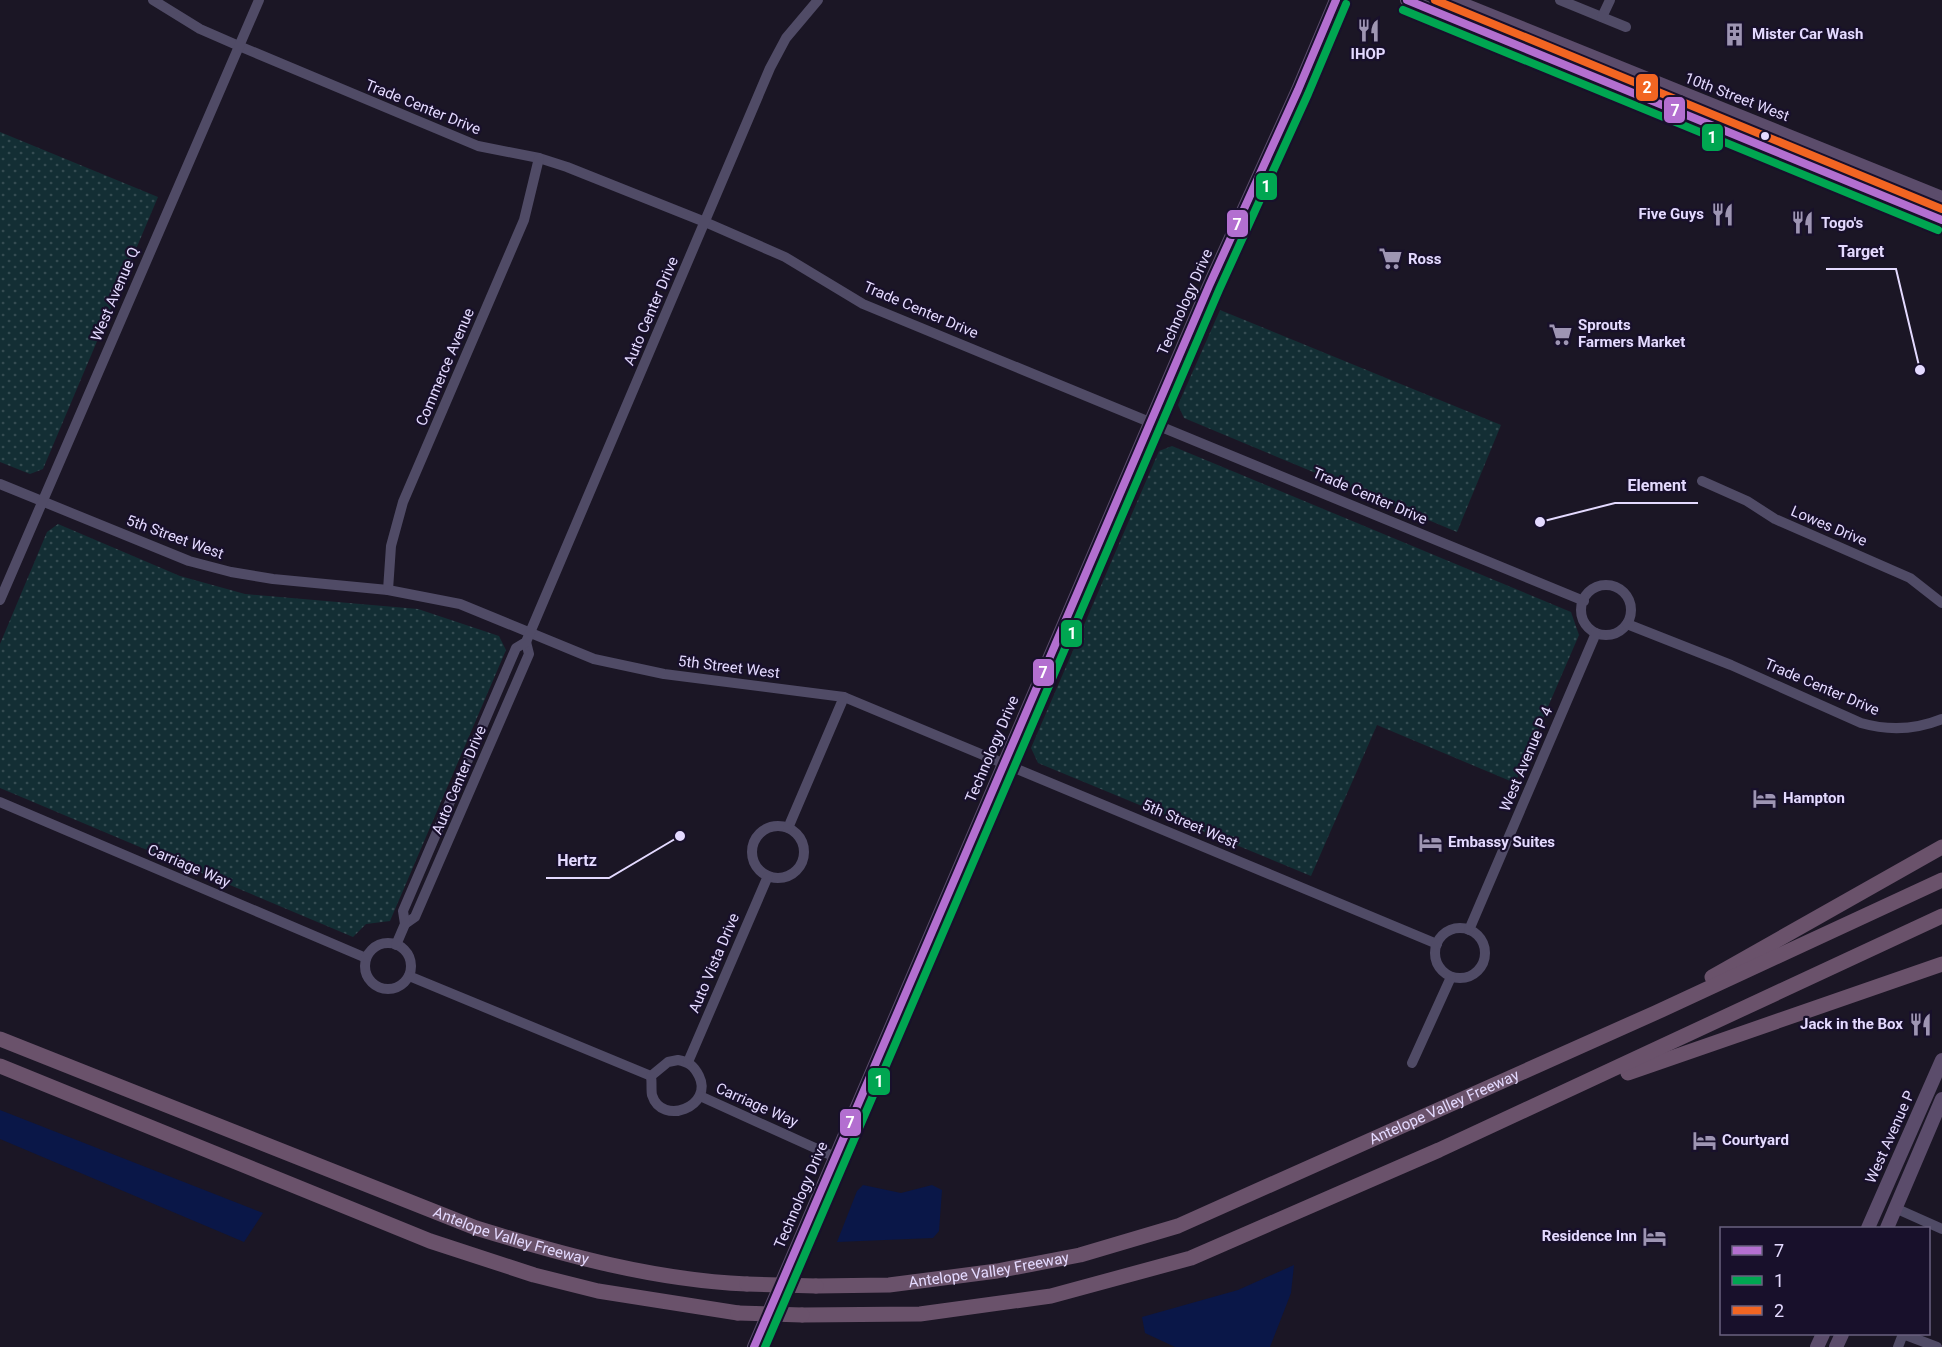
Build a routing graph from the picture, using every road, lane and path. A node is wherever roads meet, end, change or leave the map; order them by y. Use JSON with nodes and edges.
{"nodes":[{"id":1,"x":153,"y":0,"type":"edge"},
{"id":2,"x":259,"y":0,"type":"edge"},
{"id":3,"x":818,"y":0,"type":"edge"},
{"id":4,"x":1336,"y":0,"type":"edge"},
{"id":5,"x":1407,"y":0,"type":"edge"},
{"id":6,"x":1560,"y":0,"type":"edge"},
{"id":7,"x":1610,"y":0,"type":"edge"},
{"id":8,"x":1460,"y":2,"type":"edge"},
{"id":9,"x":1602,"y":17,"type":"junction"},
{"id":10,"x":1456,"y":20,"type":"junction"},
{"id":11,"x":1626,"y":27,"type":"dead end"},
{"id":12,"x":239,"y":46,"type":"junction"},
{"id":13,"x":539,"y":158,"type":"junction"},
{"id":14,"x":1878,"y":193,"type":"junction"},
{"id":15,"x":1942,"y":198,"type":"edge"},
{"id":16,"x":1942,"y":204,"type":"edge"},
{"id":17,"x":1942,"y":220,"type":"edge"},
{"id":18,"x":705,"y":222,"type":"junction"},
{"id":19,"x":1151,"y":421,"type":"junction"},
{"id":20,"x":1702,"y":481,"type":"dead end"},
{"id":21,"x":0,"y":484,"type":"edge"},
{"id":22,"x":42,"y":502,"type":"junction"},
{"id":23,"x":388,"y":590,"type":"junction"},
{"id":24,"x":0,"y":600,"type":"edge"},
{"id":25,"x":1584,"y":600,"type":"junction"},
{"id":26,"x":1942,"y":603,"type":"edge"},
{"id":27,"x":1627,"y":624,"type":"junction"},
{"id":28,"x":1596,"y":633,"type":"junction"},
{"id":29,"x":528,"y":637,"type":"junction"},
{"id":30,"x":844,"y":697,"type":"junction"},
{"id":31,"x":1942,"y":719,"type":"edge"},
{"id":32,"x":1004,"y":764,"type":"junction"},
{"id":33,"x":0,"y":802,"type":"edge"},
{"id":34,"x":788,"y":828,"type":"junction"},
{"id":35,"x":1942,"y":847,"type":"edge"},
{"id":36,"x":768,"y":876,"type":"junction"},
{"id":37,"x":1942,"y":880,"type":"edge"},
{"id":38,"x":1942,"y":916,"type":"edge"},
{"id":39,"x":1469,"y":930,"type":"junction"},
{"id":40,"x":1437,"y":944,"type":"junction"},
{"id":41,"x":396,"y":945,"type":"junction"},
{"id":42,"x":366,"y":958,"type":"junction"},
{"id":43,"x":1942,"y":964,"type":"edge"},
{"id":44,"x":409,"y":976,"type":"junction"},
{"id":45,"x":1450,"y":977,"type":"junction"},
{"id":46,"x":1655,"y":1013,"type":"junction"},
{"id":47,"x":0,"y":1039,"type":"edge"},
{"id":48,"x":1942,"y":1060,"type":"edge"},
{"id":49,"x":688,"y":1062,"type":"junction"},
{"id":50,"x":1412,"y":1063,"type":"dead end"},
{"id":51,"x":0,"y":1066,"type":"edge"},
{"id":52,"x":651,"y":1076,"type":"junction"},
{"id":53,"x":1579,"y":1086,"type":"junction"},
{"id":54,"x":700,"y":1096,"type":"junction"},
{"id":55,"x":1942,"y":1099,"type":"edge"},
{"id":56,"x":835,"y":1157,"type":"junction"},
{"id":57,"x":1895,"y":1208,"type":"junction"},
{"id":58,"x":1868,"y":1227,"type":"edge"},
{"id":59,"x":1887,"y":1227,"type":"edge"},
{"id":60,"x":1942,"y":1229,"type":"edge"},
{"id":61,"x":1906,"y":1335,"type":"edge"},
{"id":62,"x":754,"y":1347,"type":"edge"},
{"id":63,"x":1937,"y":1347,"type":"edge"}],
"edges":[{"from":1,"to":12,"type":"street","name":"Trade Center Drive"},
{"from":2,"to":12,"type":"street","name":"West Avenue Q"},
{"from":3,"to":18,"type":"street","name":"Auto Center Drive"},
{"from":4,"to":19,"type":"main road","name":"Technology Drive"},
{"from":5,"to":10,"type":"main road"},
{"from":6,"to":9,"type":"street"},
{"from":7,"to":9,"type":"street"},
{"from":8,"to":10,"type":"street"},
{"from":8,"to":15,"type":"main road","name":"10th Street West"},
{"from":9,"to":11,"type":"street"},
{"from":10,"to":14,"type":"main road"},
{"from":12,"to":13,"type":"street","name":"Trade Center Drive"},
{"from":12,"to":22,"type":"street","name":"West Avenue Q"},
{"from":13,"to":18,"type":"street","name":"Trade Center Drive"},
{"from":13,"to":23,"type":"street","name":"Commerce Avenue"},
{"from":14,"to":16,"type":"main road"},
{"from":14,"to":17,"type":"main road"},
{"from":18,"to":19,"type":"street","name":"Trade Center Drive"},
{"from":18,"to":29,"type":"street","name":"Auto Center Drive"},
{"from":19,"to":25,"type":"street","name":"Trade Center Drive"},
{"from":19,"to":32,"type":"main road","name":"Technology Drive"},
{"from":20,"to":26,"type":"street","name":"Lowes Drive"},
{"from":21,"to":22,"type":"street","name":"5th Street West"},
{"from":22,"to":23,"type":"street","name":"5th Street West"},
{"from":22,"to":24,"type":"street","name":"West Avenue Q"},
{"from":23,"to":29,"type":"street","name":"5th Street West"},
{"from":25,"to":27,"type":"street"},
{"from":25,"to":28,"type":"street"},
{"from":27,"to":28,"type":"street"},
{"from":27,"to":31,"type":"street","name":"Trade Center Drive"},
{"from":28,"to":39,"type":"street","name":"West Avenue P 4"},
{"from":29,"to":30,"type":"street","name":"5th Street West"},
{"from":29,"to":41,"type":"street","name":"Auto Center Drive"},
{"from":30,"to":32,"type":"street","name":"5th Street West"},
{"from":30,"to":34,"type":"street"},
{"from":32,"to":40,"type":"street","name":"5th Street West"},
{"from":32,"to":56,"type":"main road","name":"Technology Drive"},
{"from":33,"to":42,"type":"street","name":"Carriage Way"},
{"from":34,"to":36,"type":"street"},
{"from":34,"to":36,"type":"street"},
{"from":35,"to":46,"type":"highway"},
{"from":36,"to":49,"type":"street","name":"Auto Vista Drive"},
{"from":37,"to":46,"type":"highway","name":"Antelope Valley Freeway"},
{"from":38,"to":53,"type":"highway","name":"Antelope Valley Freeway"},
{"from":39,"to":40,"type":"street"},
{"from":39,"to":45,"type":"street"},
{"from":40,"to":45,"type":"street"},
{"from":41,"to":42,"type":"street"},
{"from":41,"to":44,"type":"street"},
{"from":42,"to":44,"type":"street"},
{"from":43,"to":53,"type":"highway"},
{"from":44,"to":52,"type":"street"},
{"from":45,"to":50,"type":"street"},
{"from":46,"to":47,"type":"highway","name":"Antelope Valley Freeway","bridge":true},
{"from":48,"to":58,"type":"main road","name":"West Avenue P"},
{"from":49,"to":52,"type":"street"},
{"from":49,"to":54,"type":"street"},
{"from":51,"to":53,"type":"highway","name":"Antelope Valley Freeway","bridge":true},
{"from":52,"to":54,"type":"street"},
{"from":54,"to":56,"type":"street","name":"Carriage Way"},
{"from":55,"to":57,"type":"main road"},
{"from":56,"to":62,"type":"main road","name":"Technology Drive"},
{"from":57,"to":59,"type":"main road"},
{"from":57,"to":60,"type":"street"},
{"from":61,"to":63,"type":"street"}]}
